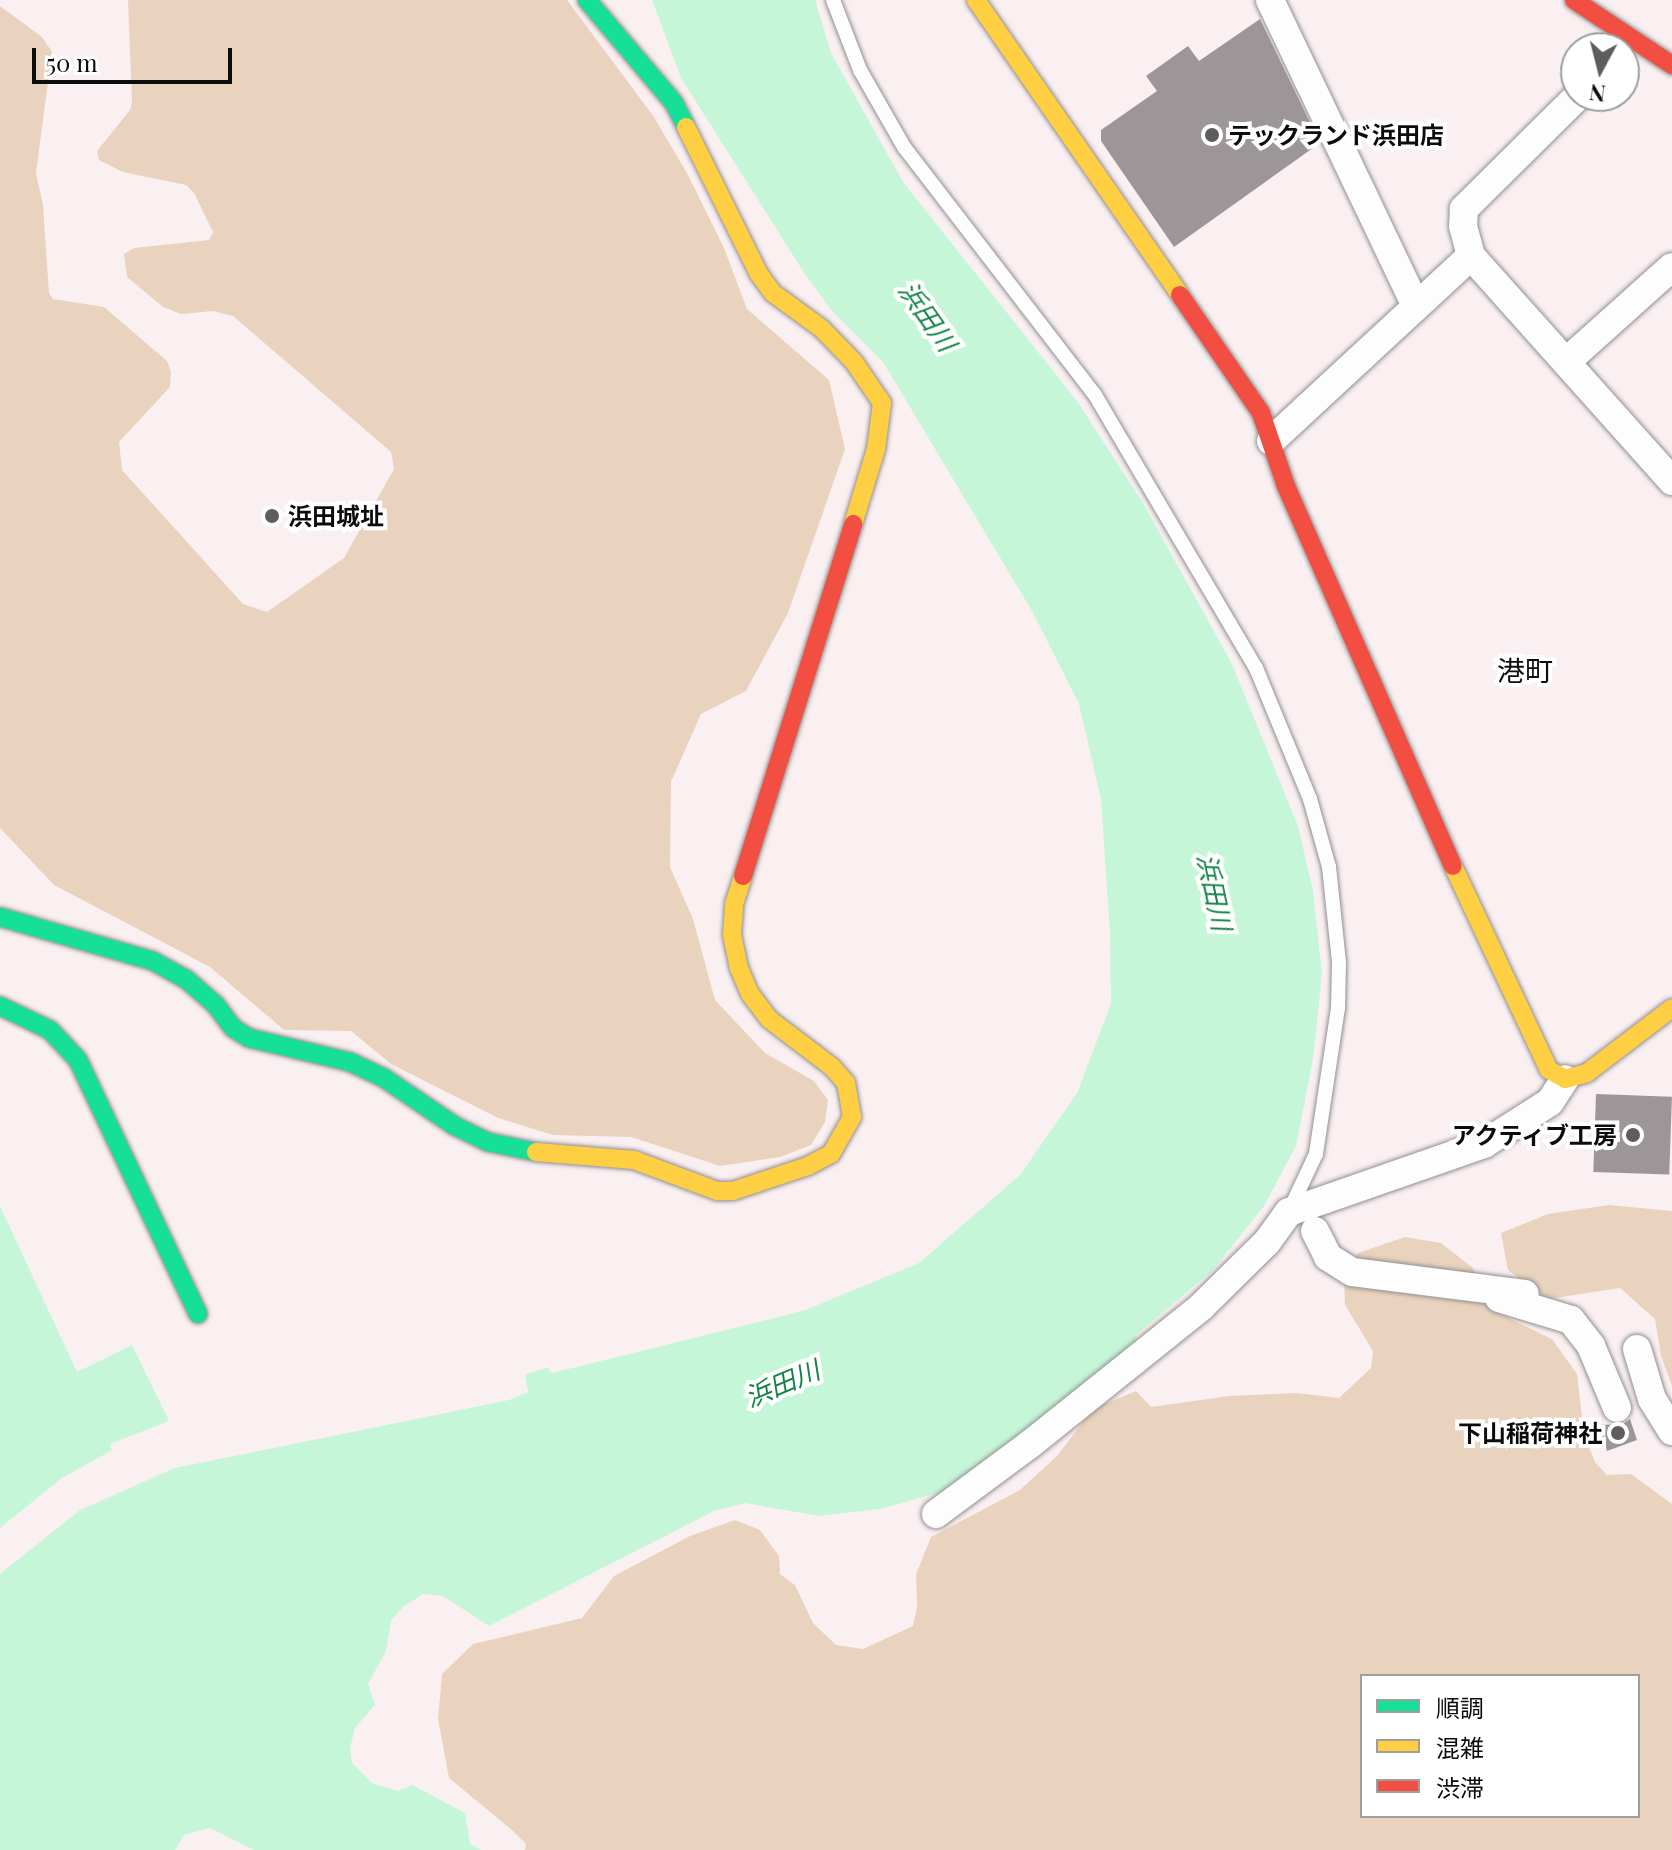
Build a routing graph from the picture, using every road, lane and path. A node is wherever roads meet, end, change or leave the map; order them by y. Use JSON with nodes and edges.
{"nodes":[{"id":1,"x":587,"y":0,"type":"edge"},
{"id":2,"x":833,"y":0,"type":"edge"},
{"id":3,"x":976,"y":0,"type":"edge"},
{"id":4,"x":1270,"y":0,"type":"edge"},
{"id":5,"x":1574,"y":0,"type":"edge"},
{"id":6,"x":1612,"y":32,"type":"edge"},
{"id":7,"x":1640,"y":51,"type":"edge"},
{"id":8,"x":1672,"y":65,"type":"edge"},
{"id":9,"x":1562,"y":112,"type":"edge"},
{"id":10,"x":1471,"y":256,"type":"junction"},
{"id":11,"x":1672,"y":267,"type":"edge"},
{"id":12,"x":1415,"y":304,"type":"junction"},
{"id":13,"x":1566,"y":362,"type":"junction"},
{"id":14,"x":1271,"y":441,"type":"junction"},
{"id":15,"x":1672,"y":481,"type":"edge"},
{"id":16,"x":0,"y":917,"type":"edge"},
{"id":17,"x":0,"y":1006,"type":"edge"},
{"id":18,"x":1672,"y":1008,"type":"edge"},
{"id":19,"x":1565,"y":1079,"type":"junction"},
{"id":20,"x":1289,"y":1212,"type":"junction"},
{"id":21,"x":1315,"y":1231,"type":"dead end"},
{"id":22,"x":1487,"y":1291,"type":"junction"},
{"id":23,"x":1525,"y":1294,"type":"dead end"},
{"id":24,"x":198,"y":1314,"type":"dead end"},
{"id":25,"x":1637,"y":1349,"type":"dead end"},
{"id":26,"x":1617,"y":1408,"type":"dead end"},
{"id":27,"x":1672,"y":1431,"type":"edge"},
{"id":28,"x":936,"y":1514,"type":"dead end"}],
"edges":[{"from":1,"to":16,"type":"street"},
{"from":2,"to":20,"type":"lane"},
{"from":3,"to":14,"type":"street"},
{"from":4,"to":12,"type":"street"},
{"from":5,"to":6,"type":"street"},
{"from":7,"to":8,"type":"street"},
{"from":9,"to":10,"type":"street"},
{"from":10,"to":12,"type":"street"},
{"from":10,"to":13,"type":"street"},
{"from":11,"to":13,"type":"street"},
{"from":12,"to":14,"type":"street"},
{"from":13,"to":15,"type":"street"},
{"from":14,"to":19,"type":"street"},
{"from":17,"to":24,"type":"street"},
{"from":18,"to":19,"type":"street"},
{"from":19,"to":20,"type":"street"},
{"from":20,"to":28,"type":"street"},
{"from":21,"to":22,"type":"street"},
{"from":22,"to":23,"type":"street"},
{"from":22,"to":26,"type":"street"},
{"from":25,"to":27,"type":"street"}]}
